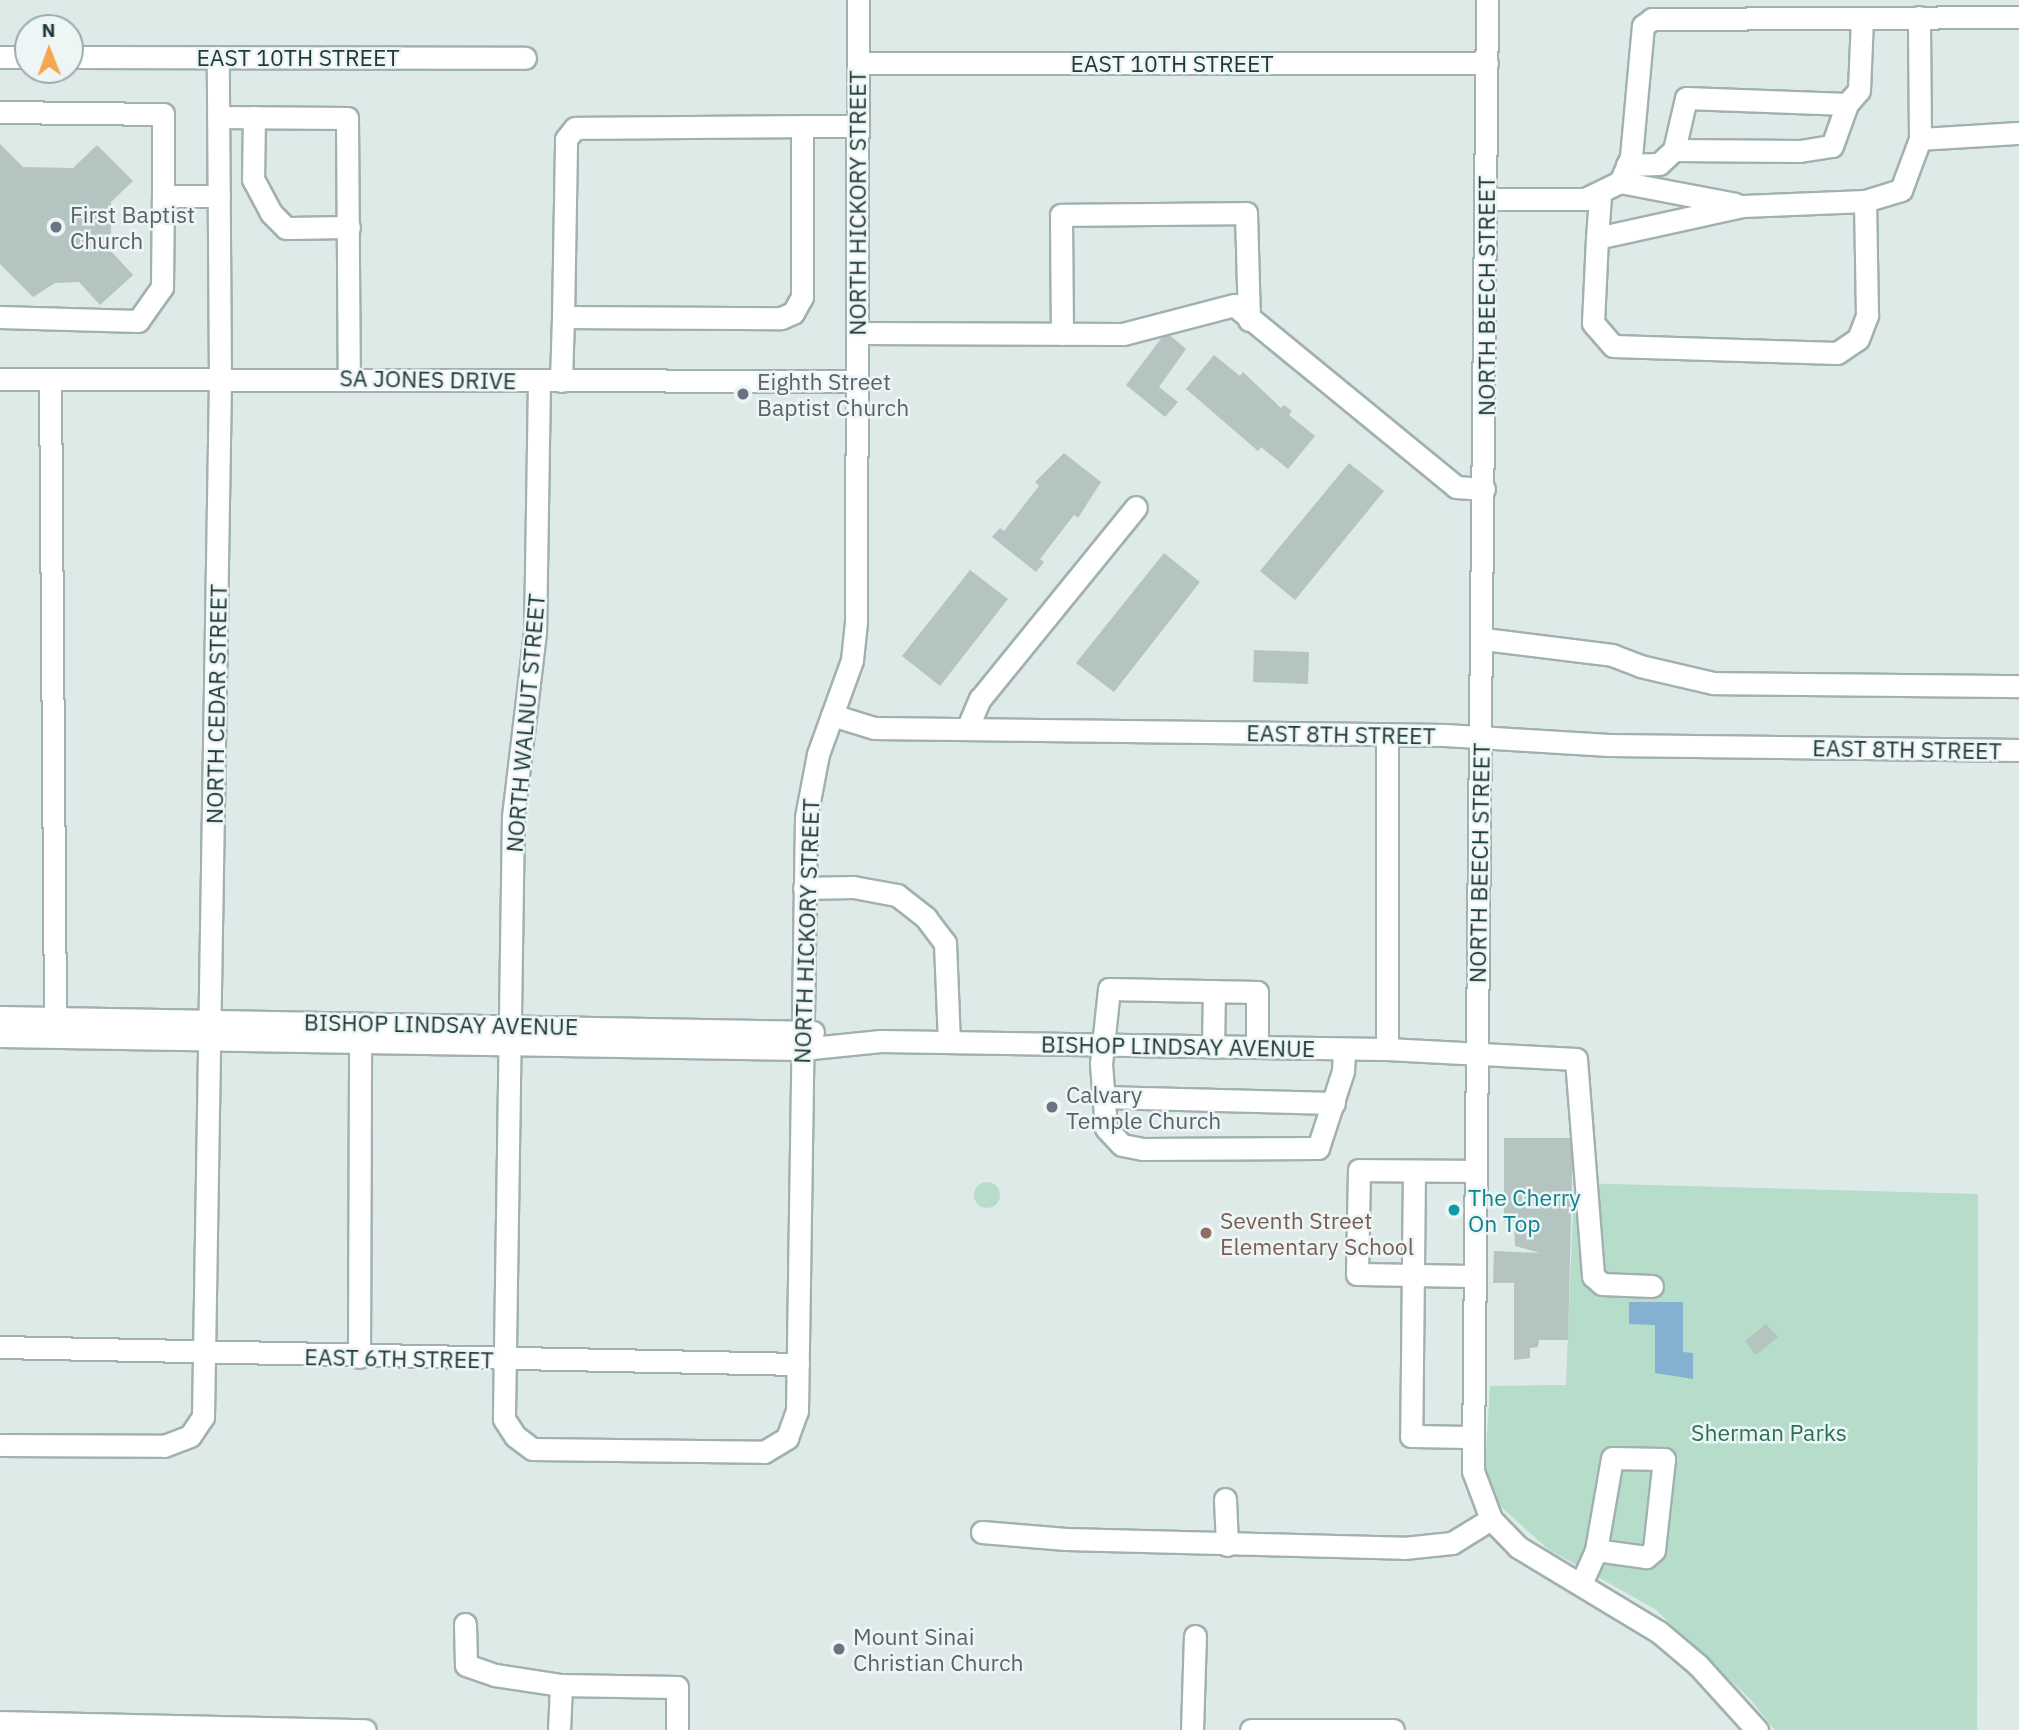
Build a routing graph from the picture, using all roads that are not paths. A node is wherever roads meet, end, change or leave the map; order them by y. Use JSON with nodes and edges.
{"nodes":[{"id":1,"x":858,"y":0,"type":"edge"},
{"id":2,"x":1487,"y":0,"type":"edge"},
{"id":3,"x":1919,"y":17,"type":"junction"},
{"id":4,"x":2019,"y":17,"type":"edge"},
{"id":5,"x":1862,"y":18,"type":"junction"},
{"id":6,"x":84,"y":57,"type":"edge"},
{"id":7,"x":218,"y":57,"type":"junction"},
{"id":8,"x":526,"y":58,"type":"dead end"},
{"id":9,"x":858,"y":63,"type":"junction"},
{"id":10,"x":1487,"y":63,"type":"junction"},
{"id":11,"x":1847,"y":104,"type":"junction"},
{"id":12,"x":0,"y":112,"type":"edge"},
{"id":13,"x":218,"y":117,"type":"junction"},
{"id":14,"x":254,"y":117,"type":"junction"},
{"id":15,"x":802,"y":126,"type":"junction"},
{"id":16,"x":858,"y":126,"type":"junction"},
{"id":17,"x":2019,"y":133,"type":"edge"},
{"id":18,"x":1920,"y":139,"type":"junction"},
{"id":19,"x":1674,"y":150,"type":"junction"},
{"id":20,"x":1624,"y":174,"type":"junction"},
{"id":21,"x":163,"y":196,"type":"junction"},
{"id":22,"x":219,"y":196,"type":"junction"},
{"id":23,"x":1600,"y":196,"type":"junction"},
{"id":24,"x":1487,"y":199,"type":"junction"},
{"id":25,"x":1865,"y":201,"type":"junction"},
{"id":26,"x":1744,"y":206,"type":"junction"},
{"id":27,"x":349,"y":227,"type":"junction"},
{"id":28,"x":1597,"y":238,"type":"junction"},
{"id":29,"x":0,"y":317,"type":"edge"},
{"id":30,"x":563,"y":317,"type":"junction"},
{"id":31,"x":1249,"y":320,"type":"junction"},
{"id":32,"x":857,"y":333,"type":"junction"},
{"id":33,"x":1062,"y":334,"type":"junction"},
{"id":34,"x":349,"y":378,"type":"junction"},
{"id":35,"x":0,"y":379,"type":"edge"},
{"id":36,"x":50,"y":379,"type":"junction"},
{"id":37,"x":220,"y":380,"type":"junction"},
{"id":38,"x":538,"y":381,"type":"junction"},
{"id":39,"x":562,"y":381,"type":"junction"},
{"id":40,"x":855,"y":381,"type":"junction"},
{"id":41,"x":1484,"y":489,"type":"junction"},
{"id":42,"x":1136,"y":507,"type":"dead end"},
{"id":43,"x":1484,"y":639,"type":"junction"},
{"id":44,"x":2019,"y":686,"type":"edge"},
{"id":45,"x":832,"y":715,"type":"junction"},
{"id":46,"x":967,"y":729,"type":"junction"},
{"id":47,"x":1387,"y":734,"type":"junction"},
{"id":48,"x":1481,"y":736,"type":"junction"},
{"id":49,"x":2019,"y":750,"type":"edge"},
{"id":50,"x":804,"y":888,"type":"junction"},
{"id":51,"x":1214,"y":991,"type":"junction"},
{"id":52,"x":0,"y":1017,"type":"edge"},
{"id":53,"x":55,"y":1017,"type":"junction"},
{"id":54,"x":212,"y":1030,"type":"junction"},
{"id":55,"x":509,"y":1035,"type":"junction"},
{"id":56,"x":0,"y":1036,"type":"edge"},
{"id":57,"x":802,"y":1040,"type":"junction"},
{"id":58,"x":360,"y":1041,"type":"junction"},
{"id":59,"x":949,"y":1042,"type":"junction"},
{"id":60,"x":1102,"y":1045,"type":"junction"},
{"id":61,"x":1213,"y":1047,"type":"junction"},
{"id":62,"x":1257,"y":1047,"type":"junction"},
{"id":63,"x":1344,"y":1049,"type":"junction"},
{"id":64,"x":1387,"y":1049,"type":"junction"},
{"id":65,"x":1476,"y":1053,"type":"junction"},
{"id":66,"x":1103,"y":1097,"type":"junction"},
{"id":67,"x":1334,"y":1103,"type":"junction"},
{"id":68,"x":1415,"y":1171,"type":"junction"},
{"id":69,"x":1474,"y":1171,"type":"junction"},
{"id":70,"x":1413,"y":1275,"type":"junction"},
{"id":71,"x":1473,"y":1276,"type":"junction"},
{"id":72,"x":1652,"y":1286,"type":"dead end"},
{"id":73,"x":0,"y":1347,"type":"edge"},
{"id":74,"x":206,"y":1351,"type":"junction"},
{"id":75,"x":359,"y":1357,"type":"junction"},
{"id":76,"x":503,"y":1360,"type":"junction"},
{"id":77,"x":798,"y":1364,"type":"junction"},
{"id":78,"x":1471,"y":1437,"type":"junction"},
{"id":79,"x":0,"y":1445,"type":"edge"},
{"id":80,"x":1225,"y":1499,"type":"dead end"},
{"id":81,"x":1491,"y":1519,"type":"junction"},
{"id":82,"x":982,"y":1532,"type":"dead end"},
{"id":83,"x":1227,"y":1545,"type":"junction"},
{"id":84,"x":1596,"y":1550,"type":"junction"},
{"id":85,"x":1581,"y":1584,"type":"junction"},
{"id":86,"x":465,"y":1624,"type":"dead end"},
{"id":87,"x":1195,"y":1636,"type":"dead end"},
{"id":88,"x":561,"y":1685,"type":"junction"},
{"id":89,"x":0,"y":1722,"type":"edge"},
{"id":90,"x":365,"y":1730,"type":"edge"},
{"id":91,"x":559,"y":1730,"type":"edge"},
{"id":92,"x":677,"y":1730,"type":"edge"},
{"id":93,"x":1192,"y":1730,"type":"edge"},
{"id":94,"x":1251,"y":1730,"type":"edge"},
{"id":95,"x":1394,"y":1730,"type":"edge"},
{"id":96,"x":1757,"y":1730,"type":"edge"}],
"edges":[{"from":1,"to":9,"type":"street","name":"NORTH HICKORY STREET"},
{"from":2,"to":10,"type":"street","name":"NORTH BEECH STREET"},
{"from":3,"to":4,"type":"street"},
{"from":3,"to":5,"type":"street"},
{"from":3,"to":18,"type":"street"},
{"from":5,"to":11,"type":"street"},
{"from":5,"to":20,"type":"street"},
{"from":6,"to":7,"type":"street","name":"EAST 10TH STREET"},
{"from":7,"to":8,"type":"street","name":"EAST 10TH STREET"},
{"from":7,"to":13,"type":"street","name":"NORTH CEDAR STREET"},
{"from":9,"to":10,"type":"street","name":"EAST 10TH STREET"},
{"from":9,"to":16,"type":"street","name":"NORTH HICKORY STREET"},
{"from":10,"to":24,"type":"street","name":"NORTH BEECH STREET"},
{"from":11,"to":19,"type":"street"},
{"from":11,"to":19,"type":"street"},
{"from":12,"to":21,"type":"street"},
{"from":13,"to":14,"type":"street"},
{"from":13,"to":22,"type":"street","name":"NORTH CEDAR STREET"},
{"from":14,"to":27,"type":"street"},
{"from":14,"to":27,"type":"street"},
{"from":15,"to":16,"type":"street"},
{"from":15,"to":30,"type":"street"},
{"from":15,"to":30,"type":"street"},
{"from":16,"to":32,"type":"street","name":"NORTH HICKORY STREET"},
{"from":17,"to":18,"type":"street"},
{"from":18,"to":25,"type":"street"},
{"from":19,"to":20,"type":"street"},
{"from":20,"to":23,"type":"street"},
{"from":20,"to":26,"type":"street"},
{"from":21,"to":22,"type":"street"},
{"from":21,"to":29,"type":"street"},
{"from":22,"to":37,"type":"street","name":"NORTH CEDAR STREET"},
{"from":23,"to":24,"type":"street"},
{"from":23,"to":28,"type":"street"},
{"from":24,"to":41,"type":"street","name":"NORTH BEECH STREET"},
{"from":25,"to":26,"type":"street"},
{"from":25,"to":28,"type":"street"},
{"from":26,"to":28,"type":"street"},
{"from":27,"to":34,"type":"street"},
{"from":30,"to":39,"type":"street"},
{"from":31,"to":33,"type":"street"},
{"from":31,"to":33,"type":"street"},
{"from":31,"to":41,"type":"street"},
{"from":32,"to":33,"type":"street"},
{"from":32,"to":40,"type":"street","name":"NORTH HICKORY STREET"},
{"from":34,"to":37,"type":"street","name":"SA JONES DRIVE"},
{"from":34,"to":38,"type":"street","name":"SA JONES DRIVE"},
{"from":35,"to":36,"type":"street","name":"SA JONES DRIVE"},
{"from":36,"to":37,"type":"street","name":"SA JONES DRIVE"},
{"from":36,"to":53,"type":"street"},
{"from":37,"to":54,"type":"street","name":"NORTH CEDAR STREET"},
{"from":38,"to":39,"type":"street","name":"SA JONES DRIVE"},
{"from":38,"to":55,"type":"street","name":"NORTH WALNUT STREET"},
{"from":39,"to":40,"type":"street","name":"SA JONES DRIVE"},
{"from":40,"to":45,"type":"street","name":"NORTH HICKORY STREET"},
{"from":41,"to":43,"type":"street","name":"NORTH BEECH STREET"},
{"from":42,"to":46,"type":"street"},
{"from":43,"to":44,"type":"street"},
{"from":43,"to":48,"type":"street","name":"NORTH BEECH STREET"},
{"from":45,"to":46,"type":"street","name":"EAST 8TH STREET"},
{"from":45,"to":50,"type":"street","name":"NORTH HICKORY STREET"},
{"from":46,"to":47,"type":"street","name":"EAST 8TH STREET"},
{"from":47,"to":48,"type":"street","name":"EAST 8TH STREET"},
{"from":47,"to":64,"type":"street"},
{"from":48,"to":49,"type":"street","name":"EAST 8TH STREET"},
{"from":48,"to":65,"type":"street","name":"NORTH BEECH STREET"},
{"from":50,"to":57,"type":"street","name":"NORTH HICKORY STREET"},
{"from":50,"to":59,"type":"street"},
{"from":51,"to":60,"type":"street"},
{"from":51,"to":61,"type":"street"},
{"from":51,"to":62,"type":"street"},
{"from":52,"to":53,"type":"street","name":"BISHOP LINDSAY AVENUE"},
{"from":53,"to":54,"type":"street","name":"BISHOP LINDSAY AVENUE"},
{"from":54,"to":55,"type":"street","name":"BISHOP LINDSAY AVENUE"},
{"from":54,"to":56,"type":"street","name":"BISHOP LINDSAY AVENUE"},
{"from":54,"to":58,"type":"street","name":"BISHOP LINDSAY AVENUE"},
{"from":54,"to":74,"type":"street","name":"NORTH CEDAR STREET"},
{"from":55,"to":57,"type":"street","name":"BISHOP LINDSAY AVENUE"},
{"from":55,"to":58,"type":"street","name":"BISHOP LINDSAY AVENUE"},
{"from":55,"to":76,"type":"street","name":"NORTH WALNUT STREET"},
{"from":57,"to":59,"type":"street","name":"BISHOP LINDSAY AVENUE"},
{"from":57,"to":77,"type":"street","name":"NORTH HICKORY STREET"},
{"from":58,"to":75,"type":"street"},
{"from":59,"to":60,"type":"street","name":"BISHOP LINDSAY AVENUE"},
{"from":60,"to":61,"type":"street","name":"BISHOP LINDSAY AVENUE"},
{"from":60,"to":66,"type":"street"},
{"from":61,"to":62,"type":"street","name":"BISHOP LINDSAY AVENUE"},
{"from":62,"to":63,"type":"street","name":"BISHOP LINDSAY AVENUE"},
{"from":63,"to":64,"type":"street","name":"BISHOP LINDSAY AVENUE"},
{"from":63,"to":67,"type":"street"},
{"from":64,"to":65,"type":"street","name":"BISHOP LINDSAY AVENUE"},
{"from":65,"to":69,"type":"street","name":"NORTH BEECH STREET"},
{"from":65,"to":72,"type":"street","name":"BISHOP LINDSAY AVENUE"},
{"from":66,"to":67,"type":"street"},
{"from":66,"to":67,"type":"street"},
{"from":68,"to":69,"type":"street"},
{"from":68,"to":70,"type":"street"},
{"from":68,"to":70,"type":"street"},
{"from":69,"to":71,"type":"street","name":"NORTH BEECH STREET"},
{"from":70,"to":71,"type":"street"},
{"from":70,"to":78,"type":"street"},
{"from":71,"to":78,"type":"street","name":"NORTH BEECH STREET"},
{"from":73,"to":74,"type":"street","name":"EAST 6TH STREET"},
{"from":74,"to":75,"type":"street","name":"EAST 6TH STREET"},
{"from":74,"to":79,"type":"street","name":"NORTH CEDAR STREET"},
{"from":75,"to":76,"type":"street","name":"EAST 6TH STREET"},
{"from":76,"to":77,"type":"street","name":"EAST 6TH STREET"},
{"from":76,"to":77,"type":"street","name":"NORTH HICKORY STREET"},
{"from":78,"to":81,"type":"street","name":"NORTH BEECH STREET"},
{"from":80,"to":83,"type":"street"},
{"from":81,"to":83,"type":"street"},
{"from":81,"to":85,"type":"street","name":"NORTH BEECH STREET"},
{"from":82,"to":83,"type":"street"},
{"from":84,"to":84,"type":"street"},
{"from":84,"to":85,"type":"street"},
{"from":85,"to":96,"type":"street","name":"NORTH BEECH STREET"},
{"from":86,"to":88,"type":"street"},
{"from":87,"to":93,"type":"street"},
{"from":88,"to":91,"type":"street"},
{"from":88,"to":92,"type":"street"},
{"from":89,"to":90,"type":"street"},
{"from":94,"to":95,"type":"street"}]}
